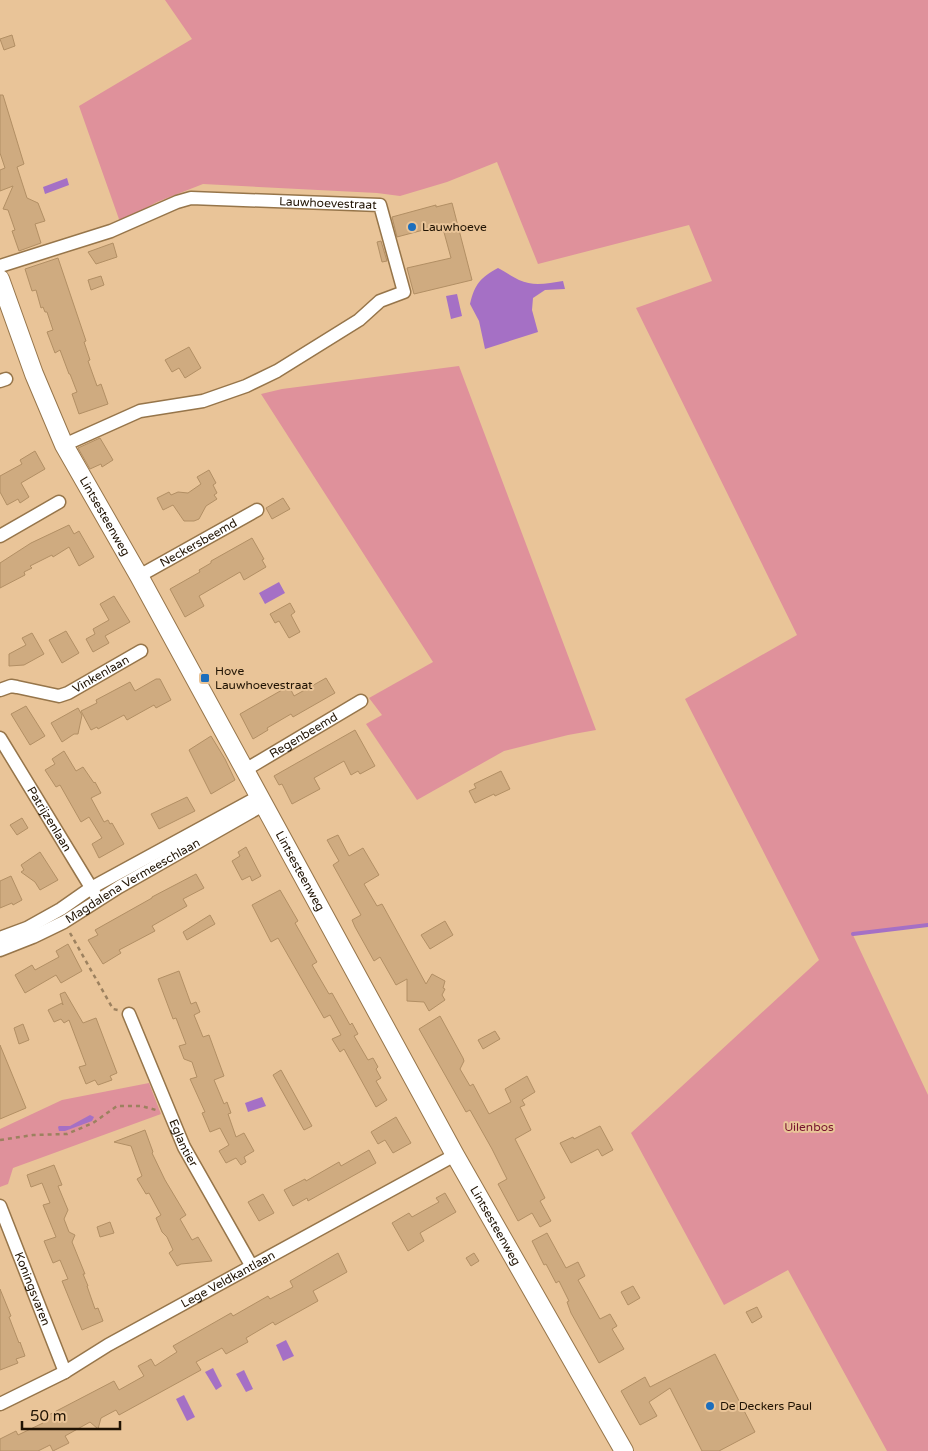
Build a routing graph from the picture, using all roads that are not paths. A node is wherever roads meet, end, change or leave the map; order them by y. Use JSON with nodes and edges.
{"nodes":[{"id":1,"x":0,"y":266,"type":"edge"},
{"id":2,"x":0,"y":279,"type":"edge"},
{"id":3,"x":64,"y":445,"type":"junction"},
{"id":4,"x":59,"y":502,"type":"dead end"},
{"id":5,"x":257,"y":510,"type":"dead end"},
{"id":6,"x":0,"y":536,"type":"edge"},
{"id":7,"x":139,"y":576,"type":"junction"},
{"id":8,"x":140,"y":650,"type":"dead end"},
{"id":9,"x":0,"y":690,"type":"edge"},
{"id":10,"x":362,"y":701,"type":"dead end"},
{"id":11,"x":0,"y":738,"type":"edge"},
{"id":12,"x":5,"y":758,"type":"edge"},
{"id":13,"x":245,"y":770,"type":"junction"},
{"id":14,"x":261,"y":801,"type":"junction"},
{"id":15,"x":91,"y":888,"type":"junction"},
{"id":16,"x":98,"y":900,"type":"junction"},
{"id":17,"x":0,"y":938,"type":"edge"},
{"id":18,"x":0,"y":950,"type":"edge"},
{"id":19,"x":129,"y":1014,"type":"road end"},
{"id":20,"x":455,"y":1155,"type":"junction"},
{"id":21,"x":0,"y":1206,"type":"edge"},
{"id":22,"x":251,"y":1266,"type":"junction"},
{"id":23,"x":65,"y":1372,"type":"junction"},
{"id":24,"x":0,"y":1404,"type":"edge"},
{"id":25,"x":624,"y":1451,"type":"edge"}],
"edges":[{"from":1,"to":3,"type":"street","name":"Lauwhoevestraat"},
{"from":2,"to":3,"type":"street","name":"Lintsesteenweg"},
{"from":3,"to":7,"type":"street","name":"Lintsesteenweg"},
{"from":4,"to":6,"type":"street"},
{"from":5,"to":7,"type":"street","name":"Neckersbeemd"},
{"from":7,"to":13,"type":"street","name":"Lintsesteenweg"},
{"from":8,"to":9,"type":"street","name":"Vinkenlaan"},
{"from":10,"to":13,"type":"street","name":"Regenbeemd"},
{"from":11,"to":12,"type":"street","name":"Patrijzenlaan"},
{"from":12,"to":15,"type":"street","name":"Patrijzenlaan"},
{"from":13,"to":14,"type":"street","name":"Lintsesteenweg"},
{"from":14,"to":15,"type":"street","name":"Magdalena Vermeeschlaan"},
{"from":14,"to":16,"type":"street","name":"Magdalena Vermeeschlaan"},
{"from":14,"to":20,"type":"street","name":"Lintsesteenweg"},
{"from":15,"to":16,"type":"street","name":"Patrijzenlaan"},
{"from":15,"to":17,"type":"street","name":"Magdalena Vermeeschlaan"},
{"from":16,"to":18,"type":"street","name":"Magdalena Vermeeschlaan"},
{"from":19,"to":22,"type":"street","name":"Eglantier"},
{"from":20,"to":22,"type":"street","name":"Lege Veldkantlaan"},
{"from":20,"to":25,"type":"street","name":"Lintsesteenweg"},
{"from":21,"to":23,"type":"street","name":"Koningsvaren"},
{"from":22,"to":23,"type":"street","name":"Lege Veldkantlaan"},
{"from":23,"to":24,"type":"street","name":"Lege Veldkantlaan"}]}
